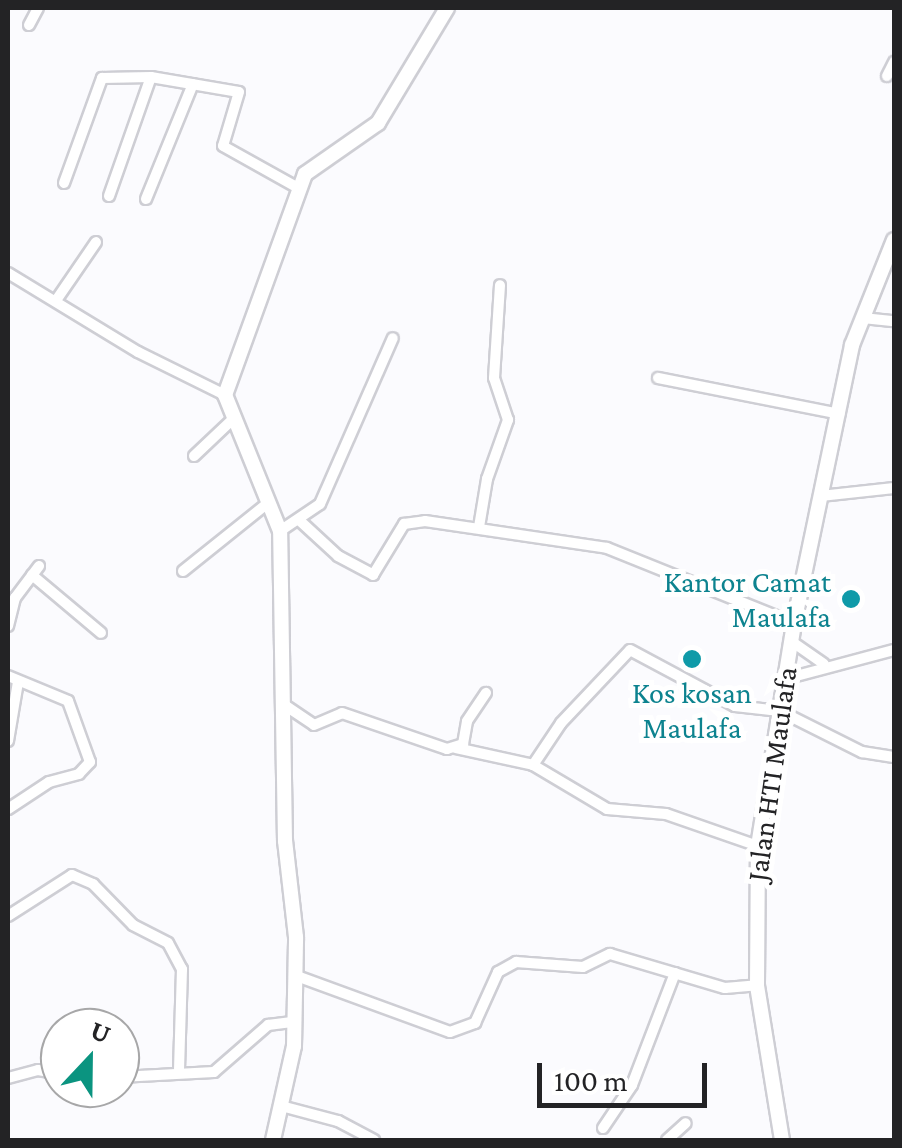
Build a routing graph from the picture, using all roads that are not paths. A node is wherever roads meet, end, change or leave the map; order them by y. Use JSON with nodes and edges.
{"nodes":[{"id":1,"x":38,"y":8,"type":"edge"},
{"id":2,"x":448,"y":8,"type":"edge"},
{"id":3,"x":28,"y":25,"type":"dead end"},
{"id":4,"x":894,"y":62,"type":"edge"},
{"id":5,"x":887,"y":76,"type":"dead end"},
{"id":6,"x":151,"y":78,"type":"junction"},
{"id":7,"x":193,"y":84,"type":"junction"},
{"id":8,"x":64,"y":184,"type":"dead end"},
{"id":9,"x":300,"y":189,"type":"junction"},
{"id":10,"x":109,"y":196,"type":"dead end"},
{"id":11,"x":146,"y":199,"type":"dead end"},
{"id":12,"x":894,"y":240,"type":"edge"},
{"id":13,"x":96,"y":242,"type":"dead end"},
{"id":14,"x":9,"y":277,"type":"edge"},
{"id":15,"x":500,"y":284,"type":"dead end"},
{"id":16,"x":57,"y":300,"type":"junction"},
{"id":17,"x":863,"y":318,"type":"junction"},
{"id":18,"x":894,"y":321,"type":"edge"},
{"id":19,"x":394,"y":338,"type":"dead end"},
{"id":20,"x":658,"y":378,"type":"dead end"},
{"id":21,"x":226,"y":395,"type":"junction"},
{"id":22,"x":839,"y":414,"type":"junction"},
{"id":23,"x":233,"y":419,"type":"junction"},
{"id":24,"x":194,"y":456,"type":"dead end"},
{"id":25,"x":894,"y":488,"type":"edge"},
{"id":26,"x":821,"y":496,"type":"junction"},
{"id":27,"x":268,"y":503,"type":"junction"},
{"id":28,"x":299,"y":520,"type":"junction"},
{"id":29,"x":480,"y":527,"type":"junction"},
{"id":30,"x":280,"y":532,"type":"junction"},
{"id":31,"x":182,"y":571,"type":"dead end"},
{"id":32,"x":794,"y":623,"type":"junction"},
{"id":33,"x":8,"y":626,"type":"edge"},
{"id":34,"x":101,"y":633,"type":"dead end"},
{"id":35,"x":792,"y":641,"type":"junction"},
{"id":36,"x":894,"y":650,"type":"edge"},
{"id":37,"x":824,"y":664,"type":"junction"},
{"id":38,"x":13,"y":679,"type":"edge"},
{"id":39,"x":785,"y":679,"type":"junction"},
{"id":40,"x":486,"y":692,"type":"dead end"},
{"id":41,"x":283,"y":704,"type":"junction"},
{"id":42,"x":780,"y":711,"type":"junction"},
{"id":43,"x":8,"y":742,"type":"edge"},
{"id":44,"x":456,"y":748,"type":"junction"},
{"id":45,"x":894,"y":757,"type":"edge"},
{"id":46,"x":533,"y":765,"type":"junction"},
{"id":47,"x":8,"y":808,"type":"edge"},
{"id":48,"x":758,"y":846,"type":"junction"},
{"id":49,"x":8,"y":916,"type":"edge"},
{"id":50,"x":676,"y":973,"type":"junction"},
{"id":51,"x":294,"y":975,"type":"junction"},
{"id":52,"x":756,"y":985,"type":"junction"},
{"id":53,"x":294,"y":1022,"type":"junction"},
{"id":54,"x":40,"y":1070,"type":"edge"},
{"id":55,"x":179,"y":1070,"type":"junction"},
{"id":56,"x":140,"y":1075,"type":"edge"},
{"id":57,"x":8,"y":1078,"type":"edge"},
{"id":58,"x":285,"y":1106,"type":"junction"},
{"id":59,"x":686,"y":1123,"type":"dead end"},
{"id":60,"x":603,"y":1128,"type":"dead end"},
{"id":61,"x":273,"y":1140,"type":"edge"},
{"id":62,"x":374,"y":1140,"type":"edge"},
{"id":63,"x":667,"y":1140,"type":"edge"},
{"id":64,"x":782,"y":1140,"type":"edge"}],
"edges":[{"from":1,"to":3,"type":"street"},
{"from":2,"to":9,"type":"street"},
{"from":4,"to":5,"type":"street"},
{"from":6,"to":7,"type":"street"},
{"from":6,"to":8,"type":"street"},
{"from":6,"to":10,"type":"street"},
{"from":7,"to":9,"type":"street"},
{"from":7,"to":11,"type":"street"},
{"from":9,"to":21,"type":"street"},
{"from":12,"to":17,"type":"street","name":"Jalan HTI Maulafa"},
{"from":13,"to":16,"type":"street"},
{"from":14,"to":16,"type":"street"},
{"from":15,"to":29,"type":"street"},
{"from":16,"to":21,"type":"street"},
{"from":17,"to":18,"type":"street"},
{"from":17,"to":22,"type":"street","name":"Jalan HTI Maulafa"},
{"from":19,"to":28,"type":"street"},
{"from":20,"to":22,"type":"street"},
{"from":21,"to":23,"type":"street"},
{"from":22,"to":26,"type":"street","name":"Jalan HTI Maulafa"},
{"from":23,"to":24,"type":"street"},
{"from":23,"to":27,"type":"street"},
{"from":25,"to":26,"type":"street"},
{"from":26,"to":32,"type":"street","name":"Jalan HTI Maulafa"},
{"from":27,"to":30,"type":"street"},
{"from":27,"to":31,"type":"street"},
{"from":28,"to":29,"type":"street"},
{"from":28,"to":30,"type":"street"},
{"from":29,"to":32,"type":"street"},
{"from":30,"to":41,"type":"street"},
{"from":32,"to":35,"type":"street","name":"Jalan HTI Maulafa"},
{"from":33,"to":34,"type":"street"},
{"from":35,"to":37,"type":"street"},
{"from":35,"to":39,"type":"street","name":"Jalan HTI Maulafa"},
{"from":36,"to":37,"type":"street"},
{"from":37,"to":39,"type":"street"},
{"from":38,"to":43,"type":"street"},
{"from":38,"to":47,"type":"street"},
{"from":39,"to":42,"type":"street","name":"Jalan HTI Maulafa"},
{"from":40,"to":44,"type":"street"},
{"from":41,"to":44,"type":"street"},
{"from":41,"to":51,"type":"street"},
{"from":42,"to":45,"type":"street"},
{"from":42,"to":46,"type":"street"},
{"from":42,"to":48,"type":"street","name":"Jalan HTI Maulafa"},
{"from":44,"to":46,"type":"street"},
{"from":46,"to":48,"type":"street"},
{"from":48,"to":52,"type":"street","name":"Jalan HTI Maulafa"},
{"from":49,"to":55,"type":"street"},
{"from":50,"to":51,"type":"street"},
{"from":50,"to":52,"type":"street"},
{"from":50,"to":60,"type":"street"},
{"from":51,"to":53,"type":"street"},
{"from":52,"to":64,"type":"street","name":"Jalan HTI Maulafa"},
{"from":53,"to":55,"type":"street"},
{"from":53,"to":58,"type":"street"},
{"from":54,"to":57,"type":"street"},
{"from":55,"to":56,"type":"street"},
{"from":58,"to":61,"type":"street"},
{"from":58,"to":62,"type":"street"},
{"from":59,"to":63,"type":"street"}]}
